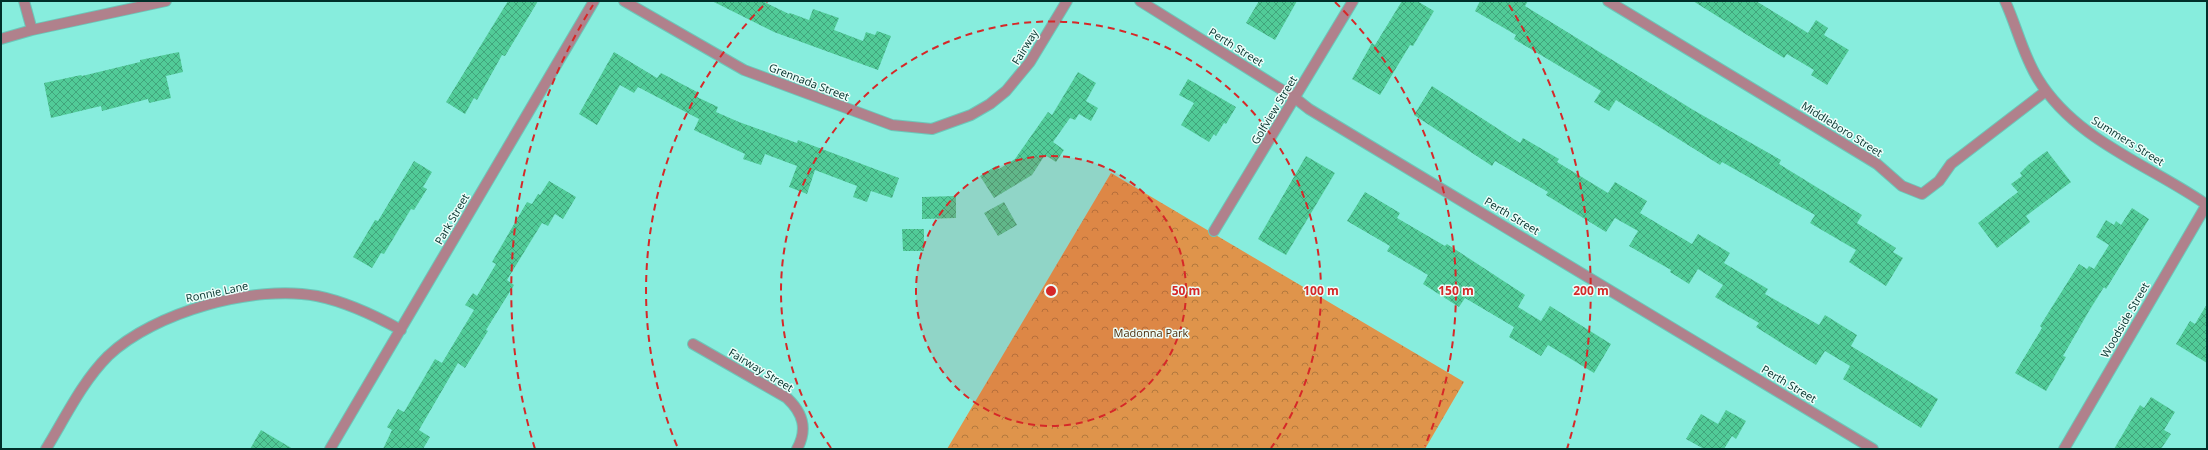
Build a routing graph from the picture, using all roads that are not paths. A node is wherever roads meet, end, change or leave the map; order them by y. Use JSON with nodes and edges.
{"nodes":[{"id":1,"x":24,"y":1,"type":"edge"},
{"id":2,"x":166,"y":1,"type":"edge"},
{"id":3,"x":594,"y":1,"type":"edge"},
{"id":4,"x":624,"y":1,"type":"edge"},
{"id":5,"x":1066,"y":1,"type":"edge"},
{"id":6,"x":1140,"y":1,"type":"edge"},
{"id":7,"x":1353,"y":1,"type":"edge"},
{"id":8,"x":1608,"y":1,"type":"edge"},
{"id":9,"x":2005,"y":1,"type":"edge"},
{"id":10,"x":32,"y":30,"type":"junction"},
{"id":11,"x":1,"y":39,"type":"edge"},
{"id":12,"x":2046,"y":90,"type":"junction"},
{"id":13,"x":1295,"y":98,"type":"junction"},
{"id":14,"x":996,"y":99,"type":"joint"},
{"id":15,"x":2207,"y":205,"type":"edge"},
{"id":16,"x":1214,"y":231,"type":"dead end"},
{"id":17,"x":401,"y":330,"type":"junction"},
{"id":18,"x":693,"y":344,"type":"dead end"},
{"id":19,"x":46,"y":449,"type":"edge"},
{"id":20,"x":330,"y":449,"type":"edge"},
{"id":21,"x":796,"y":449,"type":"edge"},
{"id":22,"x":1873,"y":449,"type":"edge"},
{"id":23,"x":2064,"y":449,"type":"edge"}],
"edges":[{"from":1,"to":10,"type":"street"},
{"from":2,"to":10,"type":"street"},
{"from":3,"to":17,"type":"street","name":"Park Street"},
{"from":4,"to":14,"type":"street","name":"Grennada Street"},
{"from":5,"to":14,"type":"street","name":"Fairway"},
{"from":6,"to":13,"type":"street","name":"Perth Street"},
{"from":7,"to":13,"type":"street","name":"Golfview Street"},
{"from":8,"to":12,"type":"street","name":"Middleboro Street"},
{"from":9,"to":12,"type":"street","name":"Summers Street"},
{"from":10,"to":11,"type":"street"},
{"from":12,"to":15,"type":"street","name":"Summers Street"},
{"from":13,"to":16,"type":"street","name":"Golfview Street"},
{"from":13,"to":22,"type":"street","name":"Perth Street"},
{"from":15,"to":23,"type":"street","name":"Woodside Street"},
{"from":17,"to":19,"type":"street","name":"Ronnie Lane"},
{"from":17,"to":20,"type":"street","name":"Park Street"},
{"from":18,"to":21,"type":"street","name":"Fairway Street"}]}
